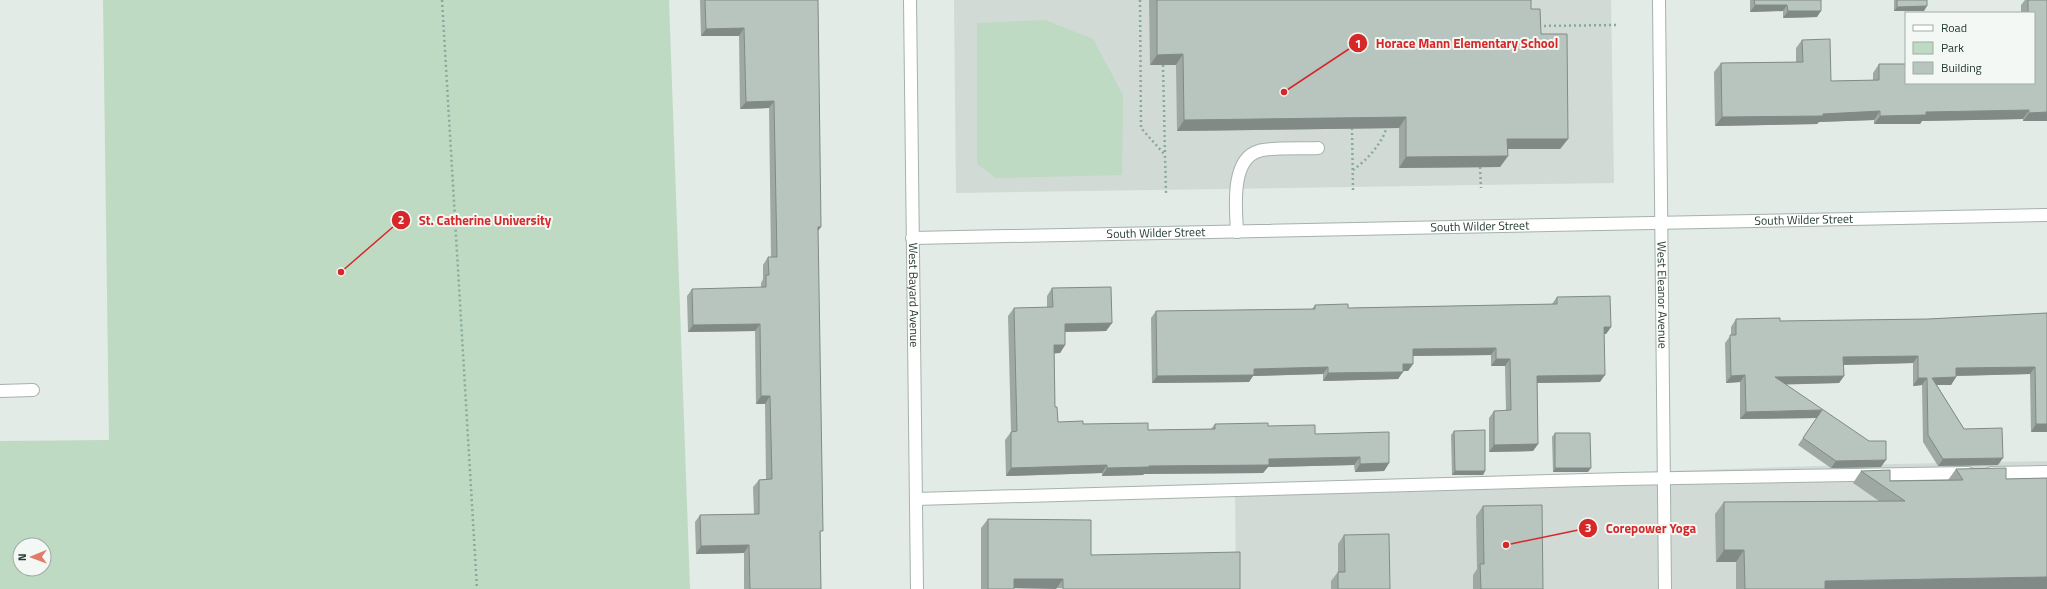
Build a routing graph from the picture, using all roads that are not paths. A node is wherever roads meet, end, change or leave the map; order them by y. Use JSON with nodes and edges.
{"nodes":[{"id":1,"x":910,"y":0,"type":"edge"},
{"id":2,"x":1658,"y":0,"type":"edge"},
{"id":3,"x":1318,"y":148,"type":"dead end"},
{"id":4,"x":2047,"y":215,"type":"edge"},
{"id":5,"x":1661,"y":223,"type":"junction"},
{"id":6,"x":1237,"y":232,"type":"junction"},
{"id":7,"x":912,"y":238,"type":"junction"},
{"id":8,"x":33,"y":390,"type":"dead end"},
{"id":9,"x":0,"y":391,"type":"edge"},
{"id":10,"x":2047,"y":472,"type":"edge"},
{"id":11,"x":1664,"y":478,"type":"junction"},
{"id":12,"x":916,"y":499,"type":"junction"},
{"id":13,"x":917,"y":589,"type":"edge"},
{"id":14,"x":1665,"y":589,"type":"edge"}],
"edges":[{"from":1,"to":7,"type":"street","name":"West Bayard Avenue"},
{"from":2,"to":5,"type":"street","name":"West Eleanor Avenue"},
{"from":3,"to":6,"type":"street"},
{"from":4,"to":5,"type":"street","name":"South Wilder Street"},
{"from":5,"to":6,"type":"street","name":"South Wilder Street"},
{"from":5,"to":11,"type":"street","name":"West Eleanor Avenue"},
{"from":6,"to":7,"type":"street","name":"South Wilder Street"},
{"from":7,"to":12,"type":"street","name":"West Bayard Avenue"},
{"from":8,"to":9,"type":"street"},
{"from":10,"to":11,"type":"street"},
{"from":11,"to":12,"type":"street"},
{"from":11,"to":14,"type":"street","name":"West Eleanor Avenue"},
{"from":12,"to":13,"type":"street","name":"West Bayard Avenue"}]}
